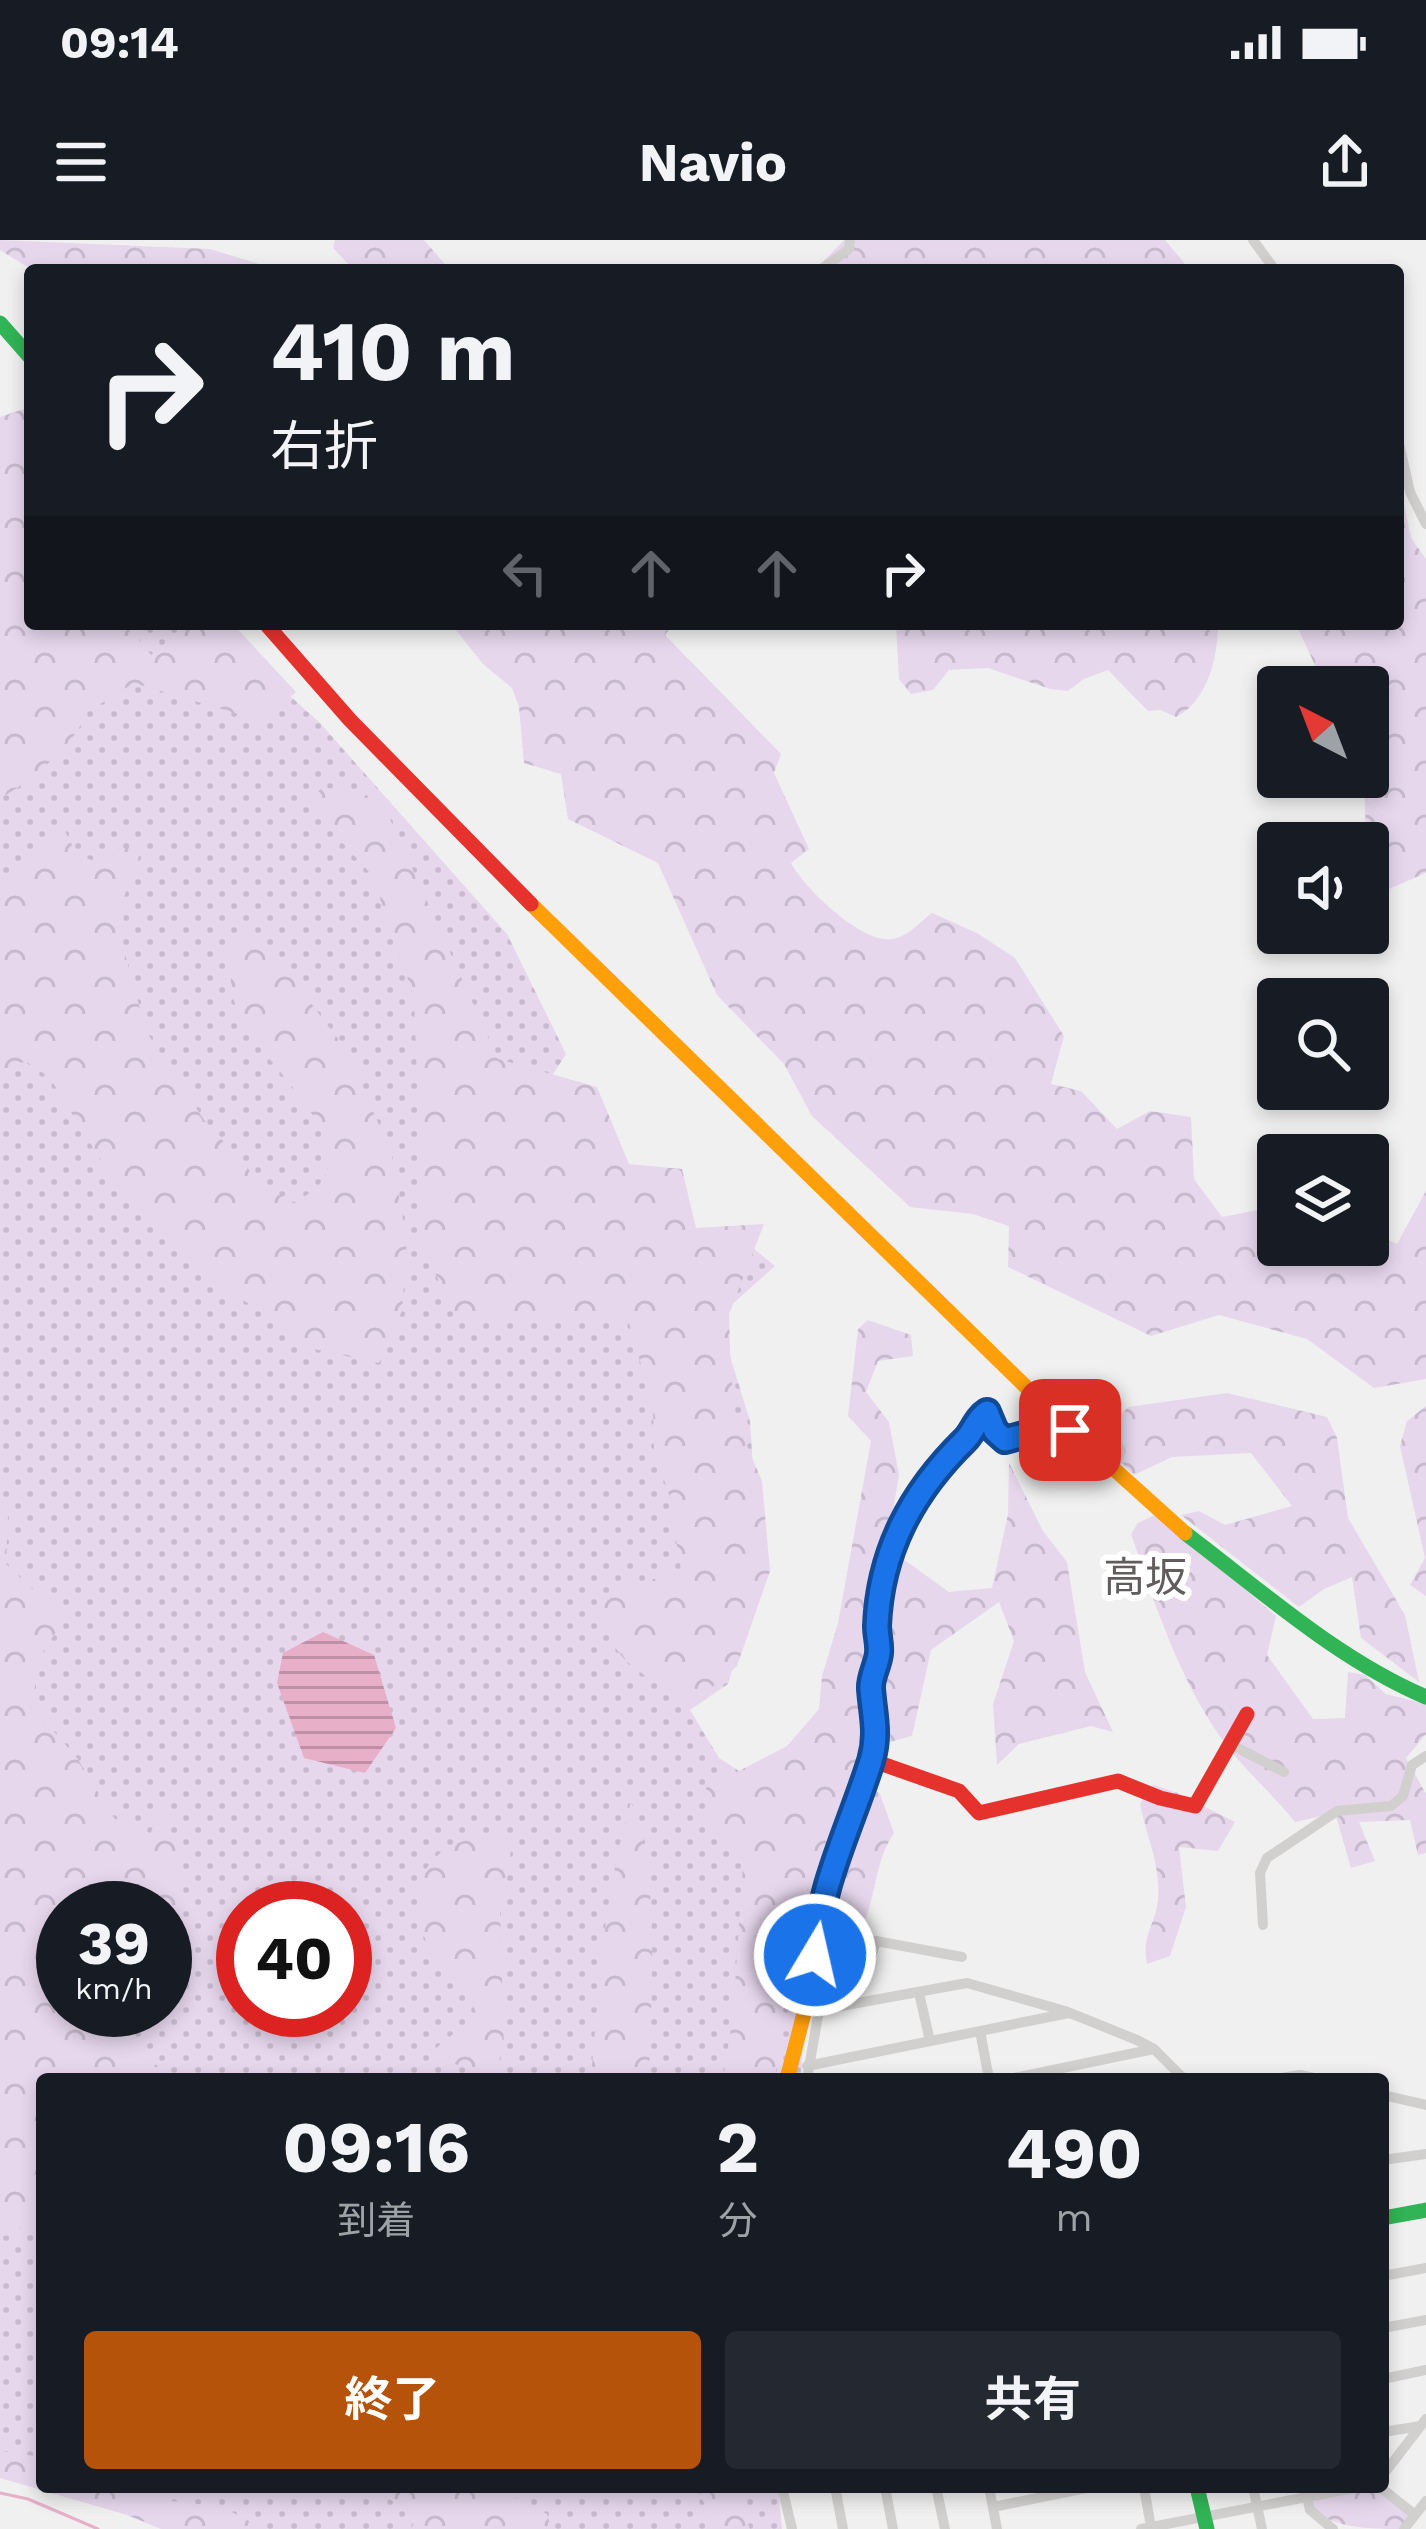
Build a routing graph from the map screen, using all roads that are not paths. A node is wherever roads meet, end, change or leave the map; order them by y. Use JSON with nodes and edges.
{"nodes":[{"id":1,"x":850,"y":240,"type":"edge"},
{"id":2,"x":829,"y":264,"type":"edge"},
{"id":3,"x":0,"y":323,"type":"edge"},
{"id":4,"x":24,"y":350,"type":"edge"},
{"id":5,"x":1404,"y":466,"type":"edge"},
{"id":6,"x":1426,"y":524,"type":"edge"},
{"id":7,"x":271,"y":630,"type":"edge"},
{"id":8,"x":1067,"y":1427,"type":"junction"},
{"id":9,"x":1114,"y":1469,"type":"junction"},
{"id":10,"x":1426,"y":1697,"type":"edge"},
{"id":11,"x":1247,"y":1714,"type":"dead end"},
{"id":12,"x":1232,"y":1745,"type":"junction"},
{"id":13,"x":1426,"y":1756,"type":"edge"},
{"id":14,"x":871,"y":1760,"type":"junction"},
{"id":15,"x":1284,"y":1772,"type":"dead end"},
{"id":16,"x":1263,"y":1924,"type":"dead end"},
{"id":17,"x":815,"y":1952,"type":"junction"},
{"id":18,"x":962,"y":1957,"type":"dead end"},
{"id":19,"x":919,"y":1993,"type":"junction"},
{"id":20,"x":1070,"y":2012,"type":"junction"},
{"id":21,"x":980,"y":2031,"type":"junction"},
{"id":22,"x":930,"y":2041,"type":"junction"},
{"id":23,"x":1154,"y":2049,"type":"junction"},
{"id":24,"x":807,"y":2072,"type":"edge"},
{"id":25,"x":789,"y":2073,"type":"edge"},
{"id":26,"x":988,"y":2073,"type":"edge"},
{"id":27,"x":1063,"y":2073,"type":"edge"},
{"id":28,"x":1178,"y":2073,"type":"edge"},
{"id":29,"x":1389,"y":2096,"type":"edge"},
{"id":30,"x":1426,"y":2105,"type":"edge"},
{"id":31,"x":1426,"y":2153,"type":"edge"},
{"id":32,"x":1389,"y":2159,"type":"edge"},
{"id":33,"x":1426,"y":2210,"type":"edge"},
{"id":34,"x":1389,"y":2217,"type":"edge"},
{"id":35,"x":1426,"y":2268,"type":"edge"},
{"id":36,"x":1389,"y":2275,"type":"edge"},
{"id":37,"x":1426,"y":2320,"type":"edge"},
{"id":38,"x":1389,"y":2326,"type":"edge"},
{"id":39,"x":1426,"y":2370,"type":"edge"},
{"id":40,"x":1389,"y":2378,"type":"edge"},
{"id":41,"x":1423,"y":2422,"type":"edge"},
{"id":42,"x":1389,"y":2430,"type":"edge"},
{"id":43,"x":1389,"y":2467,"type":"edge"},
{"id":44,"x":783,"y":2493,"type":"edge"},
{"id":45,"x":836,"y":2493,"type":"edge"},
{"id":46,"x":886,"y":2493,"type":"edge"},
{"id":47,"x":937,"y":2493,"type":"edge"},
{"id":48,"x":990,"y":2493,"type":"edge"},
{"id":49,"x":1037,"y":2493,"type":"edge"},
{"id":50,"x":1144,"y":2493,"type":"edge"},
{"id":51,"x":1199,"y":2493,"type":"edge"},
{"id":52,"x":1254,"y":2493,"type":"edge"},
{"id":53,"x":1327,"y":2493,"type":"edge"},
{"id":54,"x":1388,"y":2493,"type":"edge"},
{"id":55,"x":1306,"y":2497,"type":"junction"},
{"id":56,"x":1426,"y":2501,"type":"edge"},
{"id":57,"x":993,"y":2507,"type":"junction"},
{"id":58,"x":1256,"y":2507,"type":"junction"},
{"id":59,"x":1415,"y":2515,"type":"junction"},
{"id":60,"x":1205,"y":2523,"type":"edge"},
{"id":61,"x":1146,"y":2528,"type":"edge"},
{"id":62,"x":792,"y":2529,"type":"edge"},
{"id":63,"x":844,"y":2529,"type":"edge"},
{"id":64,"x":893,"y":2529,"type":"edge"},
{"id":65,"x":945,"y":2529,"type":"edge"},
{"id":66,"x":997,"y":2529,"type":"edge"},
{"id":67,"x":1262,"y":2529,"type":"edge"},
{"id":68,"x":1334,"y":2529,"type":"edge"},
{"id":69,"x":1404,"y":2529,"type":"edge"}],
"edges":[{"from":1,"to":2,"type":"street"},
{"from":3,"to":4,"type":"street"},
{"from":5,"to":6,"type":"street"},
{"from":7,"to":8,"type":"street"},
{"from":8,"to":9,"type":"street"},
{"from":8,"to":9,"type":"street"},
{"from":8,"to":14,"type":"street"},
{"from":9,"to":10,"type":"street"},
{"from":11,"to":12,"type":"street"},
{"from":12,"to":14,"type":"street"},
{"from":12,"to":15,"type":"street"},
{"from":13,"to":16,"type":"street"},
{"from":14,"to":17,"type":"street"},
{"from":17,"to":18,"type":"street"},
{"from":17,"to":25,"type":"street"},
{"from":19,"to":20,"type":"street"},
{"from":19,"to":22,"type":"street"},
{"from":19,"to":24,"type":"street"},
{"from":20,"to":21,"type":"street"},
{"from":20,"to":23,"type":"street"},
{"from":21,"to":22,"type":"street"},
{"from":21,"to":26,"type":"street"},
{"from":22,"to":24,"type":"street"},
{"from":23,"to":27,"type":"street"},
{"from":23,"to":28,"type":"street"},
{"from":29,"to":30,"type":"street"},
{"from":31,"to":32,"type":"street"},
{"from":33,"to":34,"type":"street"},
{"from":35,"to":36,"type":"street"},
{"from":37,"to":38,"type":"street"},
{"from":39,"to":40,"type":"street"},
{"from":41,"to":42,"type":"street"},
{"from":41,"to":43,"type":"street"},
{"from":44,"to":62,"type":"street"},
{"from":45,"to":63,"type":"street"},
{"from":46,"to":64,"type":"street"},
{"from":47,"to":65,"type":"street"},
{"from":48,"to":57,"type":"street"},
{"from":49,"to":57,"type":"street"},
{"from":50,"to":61,"type":"street"},
{"from":51,"to":60,"type":"street"},
{"from":52,"to":58,"type":"street"},
{"from":53,"to":55,"type":"street"},
{"from":54,"to":59,"type":"street"},
{"from":55,"to":58,"type":"street"},
{"from":55,"to":68,"type":"street"},
{"from":56,"to":59,"type":"street"},
{"from":57,"to":66,"type":"street"},
{"from":58,"to":60,"type":"street"},
{"from":58,"to":67,"type":"street"},
{"from":59,"to":69,"type":"street"},
{"from":60,"to":61,"type":"street"}]}
